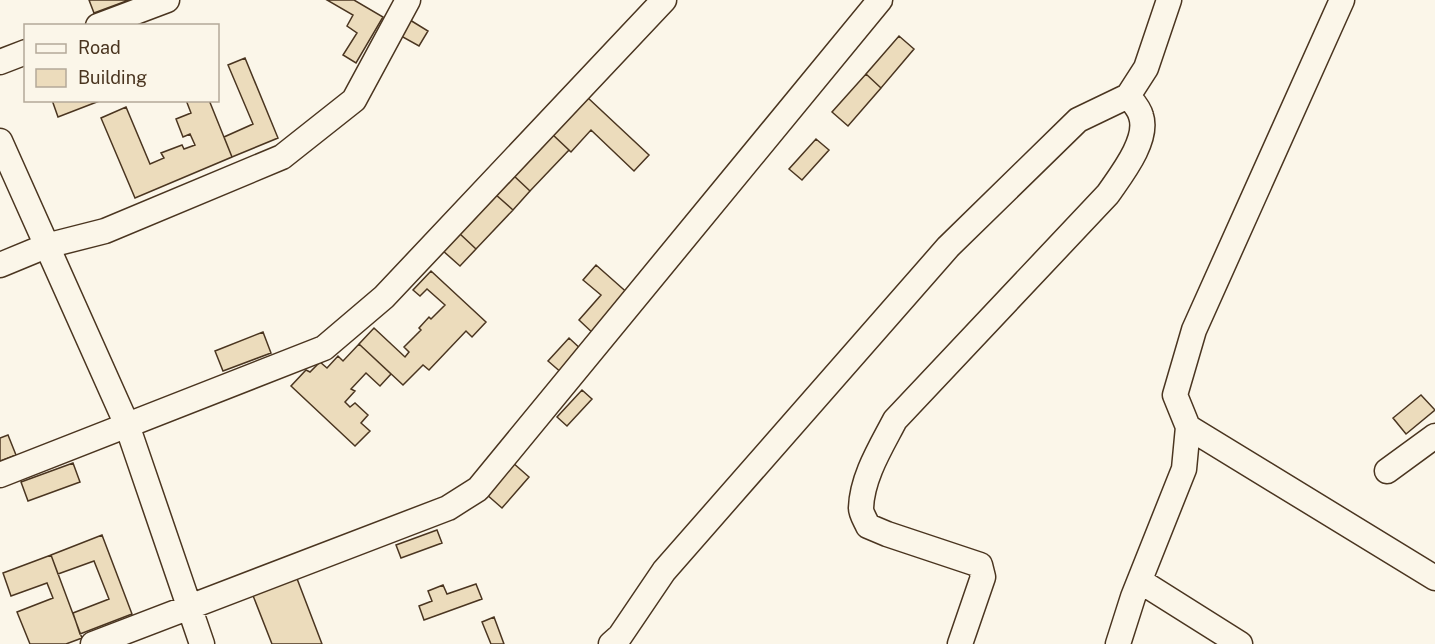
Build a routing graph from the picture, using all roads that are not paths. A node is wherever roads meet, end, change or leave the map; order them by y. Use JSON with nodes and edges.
{"nodes":[{"id":1,"x":167,"y":0,"type":"edge"},
{"id":2,"x":408,"y":0,"type":"edge"},
{"id":3,"x":664,"y":0,"type":"edge"},
{"id":4,"x":880,"y":0,"type":"edge"},
{"id":5,"x":1169,"y":0,"type":"edge"},
{"id":6,"x":1342,"y":0,"type":"edge"},
{"id":7,"x":103,"y":24,"type":"edge"},
{"id":8,"x":24,"y":53,"type":"edge"},
{"id":9,"x":0,"y":62,"type":"edge"},
{"id":10,"x":1128,"y":96,"type":"junction"},
{"id":11,"x":1,"y":146,"type":"edge"},
{"id":12,"x":46,"y":246,"type":"junction"},
{"id":13,"x":0,"y":265,"type":"edge"},
{"id":14,"x":127,"y":425,"type":"junction"},
{"id":15,"x":1188,"y":427,"type":"junction"},
{"id":16,"x":1435,"y":436,"type":"edge"},
{"id":17,"x":1387,"y":471,"type":"dead end"},
{"id":18,"x":0,"y":475,"type":"edge"},
{"id":19,"x":1435,"y":578,"type":"edge"},
{"id":20,"x":1140,"y":581,"type":"junction"},
{"id":21,"x":189,"y":606,"type":"junction"},
{"id":22,"x":93,"y":644,"type":"edge"},
{"id":23,"x":202,"y":644,"type":"edge"},
{"id":24,"x":611,"y":644,"type":"edge"},
{"id":25,"x":960,"y":644,"type":"edge"},
{"id":26,"x":1118,"y":644,"type":"edge"},
{"id":27,"x":1240,"y":644,"type":"edge"}],
"edges":[{"from":1,"to":7,"type":"street"},
{"from":2,"to":12,"type":"street"},
{"from":3,"to":14,"type":"street"},
{"from":4,"to":21,"type":"street"},
{"from":5,"to":10,"type":"street"},
{"from":6,"to":15,"type":"street"},
{"from":8,"to":9,"type":"street"},
{"from":10,"to":24,"type":"street"},
{"from":10,"to":25,"type":"street"},
{"from":11,"to":12,"type":"street"},
{"from":12,"to":13,"type":"street"},
{"from":12,"to":14,"type":"street"},
{"from":14,"to":18,"type":"street"},
{"from":14,"to":21,"type":"street"},
{"from":15,"to":19,"type":"street"},
{"from":15,"to":20,"type":"street"},
{"from":16,"to":17,"type":"street"},
{"from":20,"to":26,"type":"street"},
{"from":20,"to":27,"type":"street"},
{"from":21,"to":22,"type":"street"},
{"from":21,"to":23,"type":"street"}]}
